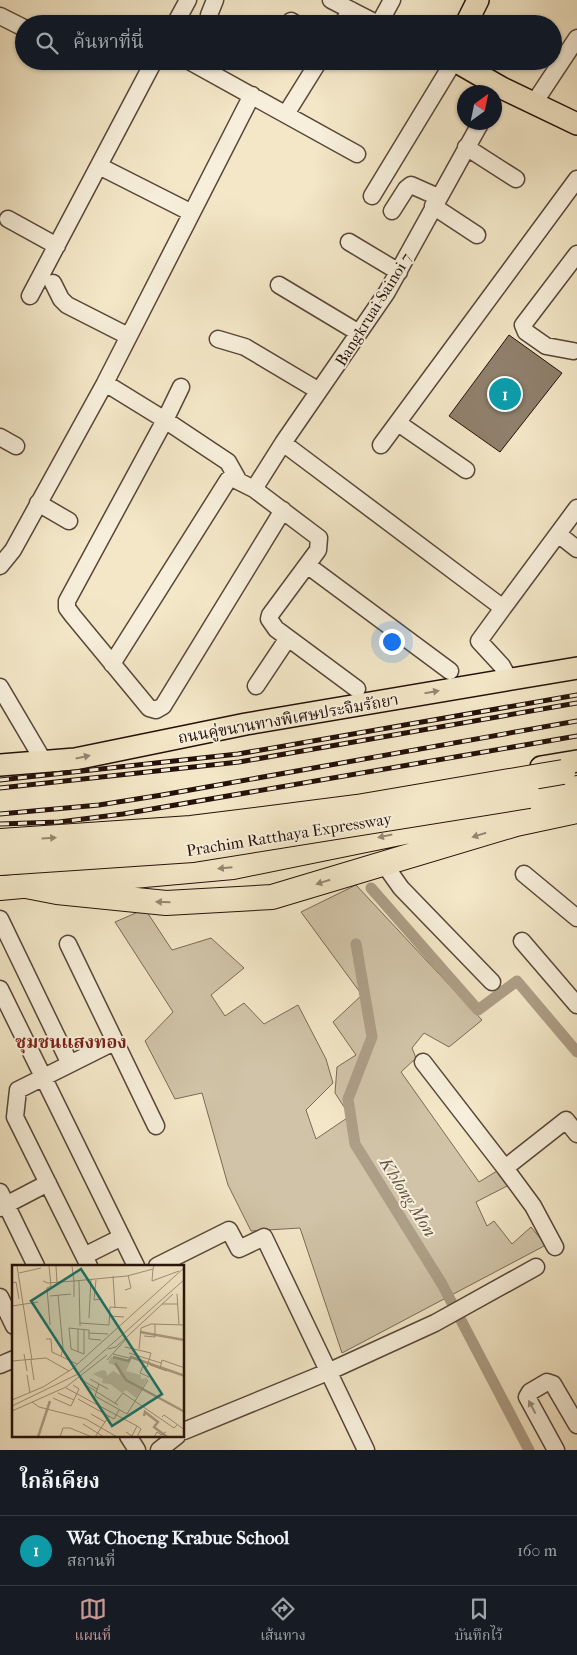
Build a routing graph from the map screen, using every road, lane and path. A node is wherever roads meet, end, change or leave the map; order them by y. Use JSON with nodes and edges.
{"nodes":[{"id":1,"x":188,"y":0,"type":"edge"},
{"id":2,"x":215,"y":0,"type":"edge"},
{"id":3,"x":331,"y":0,"type":"edge"},
{"id":4,"x":392,"y":0,"type":"edge"},
{"id":5,"x":478,"y":0,"type":"edge"},
{"id":6,"x":180,"y":15,"type":"edge"},
{"id":7,"x":209,"y":15,"type":"edge"},
{"id":8,"x":344,"y":15,"type":"edge"},
{"id":9,"x":383,"y":15,"type":"edge"},
{"id":10,"x":470,"y":15,"type":"edge"},
{"id":11,"x":0,"y":16,"type":"edge"},
{"id":12,"x":15,"y":24,"type":"edge"},
{"id":13,"x":577,"y":38,"type":"edge"},
{"id":14,"x":562,"y":61,"type":"edge"},
{"id":15,"x":149,"y":70,"type":"edge"},
{"id":16,"x":206,"y":70,"type":"edge"},
{"id":17,"x":313,"y":70,"type":"edge"},
{"id":18,"x":449,"y":70,"type":"edge"},
{"id":19,"x":466,"y":70,"type":"edge"},
{"id":20,"x":556,"y":70,"type":"edge"},
{"id":21,"x":486,"y":85,"type":"edge"},
{"id":22,"x":252,"y":95,"type":"junction"},
{"id":23,"x":502,"y":95,"type":"edge"},
{"id":24,"x":534,"y":103,"type":"junction"},
{"id":25,"x":286,"y":114,"type":"junction"},
{"id":26,"x":577,"y":124,"type":"edge"},
{"id":27,"x":476,"y":130,"type":"edge"},
{"id":28,"x":466,"y":147,"type":"junction"},
{"id":29,"x":357,"y":154,"type":"dead end"},
{"id":30,"x":99,"y":166,"type":"junction"},
{"id":31,"x":516,"y":179,"type":"dead end"},
{"id":32,"x":577,"y":179,"type":"edge"},
{"id":33,"x":372,"y":196,"type":"dead end"},
{"id":34,"x":436,"y":202,"type":"junction"},
{"id":35,"x":392,"y":211,"type":"dead end"},
{"id":36,"x":190,"y":212,"type":"junction"},
{"id":37,"x":8,"y":218,"type":"dead end"},
{"id":38,"x":477,"y":235,"type":"dead end"},
{"id":39,"x":349,"y":242,"type":"dead end"},
{"id":40,"x":57,"y":246,"type":"junction"},
{"id":41,"x":577,"y":254,"type":"edge"},
{"id":42,"x":399,"y":272,"type":"junction"},
{"id":43,"x":53,"y":283,"type":"dead end"},
{"id":44,"x":279,"y":285,"type":"dead end"},
{"id":45,"x":30,"y":296,"type":"dead end"},
{"id":46,"x":359,"y":333,"type":"junction"},
{"id":47,"x":128,"y":336,"type":"junction"},
{"id":48,"x":218,"y":339,"type":"dead end"},
{"id":49,"x":574,"y":351,"type":"dead end"},
{"id":50,"x":105,"y":383,"type":"junction"},
{"id":51,"x":181,"y":387,"type":"dead end"},
{"id":52,"x":319,"y":391,"type":"junction"},
{"id":53,"x":165,"y":420,"type":"junction"},
{"id":54,"x":398,"y":423,"type":"junction"},
{"id":55,"x":0,"y":437,"type":"edge"},
{"id":56,"x":283,"y":443,"type":"junction"},
{"id":57,"x":381,"y":445,"type":"dead end"},
{"id":58,"x":16,"y":446,"type":"dead end"},
{"id":59,"x":466,"y":470,"type":"dead end"},
{"id":60,"x":237,"y":478,"type":"junction"},
{"id":61,"x":254,"y":489,"type":"junction"},
{"id":62,"x":38,"y":503,"type":"junction"},
{"id":63,"x":577,"y":508,"type":"edge"},
{"id":64,"x":282,"y":510,"type":"junction"},
{"id":65,"x":69,"y":521,"type":"dead end"},
{"id":66,"x":558,"y":534,"type":"junction"},
{"id":67,"x":577,"y":549,"type":"edge"},
{"id":68,"x":307,"y":565,"type":"junction"},
{"id":69,"x":0,"y":566,"type":"edge"},
{"id":70,"x":502,"y":608,"type":"junction"},
{"id":71,"x":288,"y":638,"type":"junction"},
{"id":72,"x":112,"y":664,"type":"junction"},
{"id":73,"x":577,"y":668,"type":"edge"},
{"id":74,"x":450,"y":671,"type":"dead end"},
{"id":75,"x":509,"y":680,"type":"junction"},
{"id":76,"x":256,"y":686,"type":"dead end"},
{"id":77,"x":0,"y":687,"type":"edge"},
{"id":78,"x":357,"y":689,"type":"dead end"},
{"id":79,"x":43,"y":760,"type":"junction"},
{"id":80,"x":577,"y":761,"type":"edge"},
{"id":81,"x":0,"y":765,"type":"edge"},
{"id":82,"x":577,"y":770,"type":"edge"},
{"id":83,"x":577,"y":788,"type":"edge"},
{"id":84,"x":577,"y":801,"type":"edge"},
{"id":85,"x":577,"y":811,"type":"edge"},
{"id":86,"x":442,"y":816,"type":"junction"},
{"id":87,"x":0,"y":841,"type":"edge"},
{"id":88,"x":0,"y":863,"type":"edge"},
{"id":89,"x":384,"y":864,"type":"junction"},
{"id":90,"x":0,"y":871,"type":"edge"},
{"id":91,"x":524,"y":874,"type":"dead end"},
{"id":92,"x":26,"y":886,"type":"junction"},
{"id":93,"x":0,"y":888,"type":"edge"},
{"id":94,"x":577,"y":918,"type":"edge"},
{"id":95,"x":0,"y":919,"type":"edge"},
{"id":96,"x":522,"y":941,"type":"dead end"},
{"id":97,"x":68,"y":944,"type":"dead end"},
{"id":98,"x":492,"y":982,"type":"dead end"},
{"id":99,"x":0,"y":989,"type":"edge"},
{"id":100,"x":577,"y":1005,"type":"edge"},
{"id":101,"x":114,"y":1042,"type":"junction"},
{"id":102,"x":423,"y":1062,"type":"dead end"},
{"id":103,"x":70,"y":1064,"type":"junction"},
{"id":104,"x":42,"y":1078,"type":"junction"},
{"id":105,"x":156,"y":1126,"type":"dead end"},
{"id":106,"x":577,"y":1134,"type":"edge"},
{"id":107,"x":505,"y":1168,"type":"junction"},
{"id":108,"x":48,"y":1183,"type":"junction"},
{"id":109,"x":2,"y":1202,"type":"edge"},
{"id":110,"x":122,"y":1237,"type":"junction"},
{"id":111,"x":555,"y":1247,"type":"dead end"},
{"id":112,"x":87,"y":1264,"type":"edge"},
{"id":113,"x":35,"y":1265,"type":"edge"},
{"id":114,"x":136,"y":1265,"type":"edge"},
{"id":115,"x":159,"y":1265,"type":"edge"},
{"id":116,"x":536,"y":1268,"type":"dead end"},
{"id":117,"x":5,"y":1299,"type":"edge"},
{"id":118,"x":12,"y":1320,"type":"edge"},
{"id":119,"x":12,"y":1360,"type":"edge"},
{"id":120,"x":0,"y":1365,"type":"edge"},
{"id":121,"x":330,"y":1372,"type":"junction"},
{"id":122,"x":577,"y":1425,"type":"edge"},
{"id":123,"x":185,"y":1431,"type":"edge"},
{"id":124,"x":174,"y":1438,"type":"edge"},
{"id":125,"x":159,"y":1450,"type":"edge"},
{"id":126,"x":366,"y":1450,"type":"edge"},
{"id":127,"x":556,"y":1450,"type":"edge"}],
"edges":[{"from":1,"to":6,"type":"street"},
{"from":2,"to":7,"type":"street"},
{"from":3,"to":8,"type":"street"},
{"from":4,"to":9,"type":"street"},
{"from":5,"to":10,"type":"main road"},
{"from":11,"to":12,"type":"street"},
{"from":13,"to":14,"type":"street"},
{"from":15,"to":30,"type":"street"},
{"from":16,"to":22,"type":"street"},
{"from":17,"to":25,"type":"street"},
{"from":18,"to":33,"type":"street"},
{"from":19,"to":21,"type":"main road"},
{"from":20,"to":24,"type":"street"},
{"from":22,"to":25,"type":"street"},
{"from":22,"to":36,"type":"street"},
{"from":23,"to":24,"type":"main road"},
{"from":24,"to":26,"type":"main road"},
{"from":25,"to":29,"type":"street"},
{"from":27,"to":28,"type":"street","name":"Bangkruai-Sainoi 7"},
{"from":28,"to":31,"type":"street"},
{"from":28,"to":34,"type":"street","name":"Bangkruai-Sainoi 7"},
{"from":30,"to":36,"type":"street"},
{"from":30,"to":40,"type":"street"},
{"from":32,"to":54,"type":"street"},
{"from":34,"to":35,"type":"street"},
{"from":34,"to":38,"type":"street"},
{"from":34,"to":42,"type":"street","name":"Bangkruai-Sainoi 7"},
{"from":36,"to":47,"type":"street"},
{"from":37,"to":40,"type":"street"},
{"from":39,"to":42,"type":"street"},
{"from":40,"to":45,"type":"street"},
{"from":41,"to":49,"type":"street"},
{"from":42,"to":46,"type":"street","name":"Bangkruai-Sainoi 7"},
{"from":43,"to":47,"type":"street"},
{"from":44,"to":46,"type":"street"},
{"from":46,"to":52,"type":"street","name":"Bangkruai-Sainoi 7"},
{"from":47,"to":50,"type":"street"},
{"from":48,"to":52,"type":"street"},
{"from":50,"to":53,"type":"street"},
{"from":50,"to":62,"type":"street"},
{"from":51,"to":53,"type":"street"},
{"from":52,"to":56,"type":"street","name":"Bangkruai-Sainoi 7"},
{"from":53,"to":60,"type":"street"},
{"from":53,"to":72,"type":"street"},
{"from":54,"to":57,"type":"street"},
{"from":54,"to":59,"type":"street"},
{"from":55,"to":58,"type":"street"},
{"from":56,"to":61,"type":"street","name":"Bangkruai-Sainoi 7"},
{"from":56,"to":70,"type":"street"},
{"from":60,"to":61,"type":"street"},
{"from":60,"to":72,"type":"street"},
{"from":61,"to":64,"type":"street"},
{"from":62,"to":65,"type":"street"},
{"from":62,"to":69,"type":"street"},
{"from":63,"to":66,"type":"street"},
{"from":64,"to":68,"type":"street"},
{"from":64,"to":72,"type":"street"},
{"from":66,"to":67,"type":"street"},
{"from":66,"to":70,"type":"street"},
{"from":68,"to":71,"type":"street"},
{"from":68,"to":74,"type":"street"},
{"from":70,"to":75,"type":"street"},
{"from":71,"to":76,"type":"street"},
{"from":71,"to":78,"type":"street"},
{"from":73,"to":75,"type":"main road","name":"ถนนคู่ขนานทางพิเศษประจิมรัถยา"},
{"from":79,"to":75,"type":"main road","name":"ถนนคู่ขนานทางพิเศษประจิมรัถยา","one_way":true},
{"from":77,"to":79,"type":"street"},
{"from":79,"to":81,"type":"main road","name":"ถนนคู่ขนานทางพิเศษประจิมรัถยา"},
{"from":80,"to":86,"type":"main road"},
{"from":87,"to":82,"type":"highway","name":"Prachim Ratthaya Expressway","one_way":true,"bridge":true},
{"from":83,"to":88,"type":"highway","name":"Prachim Ratthaya Expressway","bridge":true},
{"from":84,"to":86,"type":"main road"},
{"from":85,"to":89,"type":"highway","one_way":true},
{"from":86,"to":90,"type":"main road"},
{"from":86,"to":92,"type":"highway","one_way":true},
{"from":89,"to":92,"type":"highway","one_way":true},
{"from":89,"to":98,"type":"street"},
{"from":91,"to":94,"type":"street"},
{"from":92,"to":93,"type":"highway"},
{"from":95,"to":103,"type":"street"},
{"from":96,"to":100,"type":"street"},
{"from":97,"to":101,"type":"street"},
{"from":99,"to":104,"type":"street"},
{"from":101,"to":103,"type":"street"},
{"from":101,"to":105,"type":"street"},
{"from":102,"to":107,"type":"street"},
{"from":103,"to":104,"type":"street"},
{"from":104,"to":108,"type":"street"},
{"from":104,"to":110,"type":"street"},
{"from":106,"to":107,"type":"street"},
{"from":107,"to":111,"type":"street"},
{"from":108,"to":109,"type":"street"},
{"from":108,"to":112,"type":"street"},
{"from":109,"to":113,"type":"street"},
{"from":110,"to":112,"type":"street"},
{"from":110,"to":114,"type":"street"},
{"from":115,"to":121,"type":"street"},
{"from":116,"to":121,"type":"street"},
{"from":117,"to":118,"type":"street"},
{"from":119,"to":120,"type":"street"},
{"from":121,"to":123,"type":"street"},
{"from":121,"to":126,"type":"street"},
{"from":127,"to":122,"type":"street","one_way":true},
{"from":124,"to":125,"type":"street"}]}
